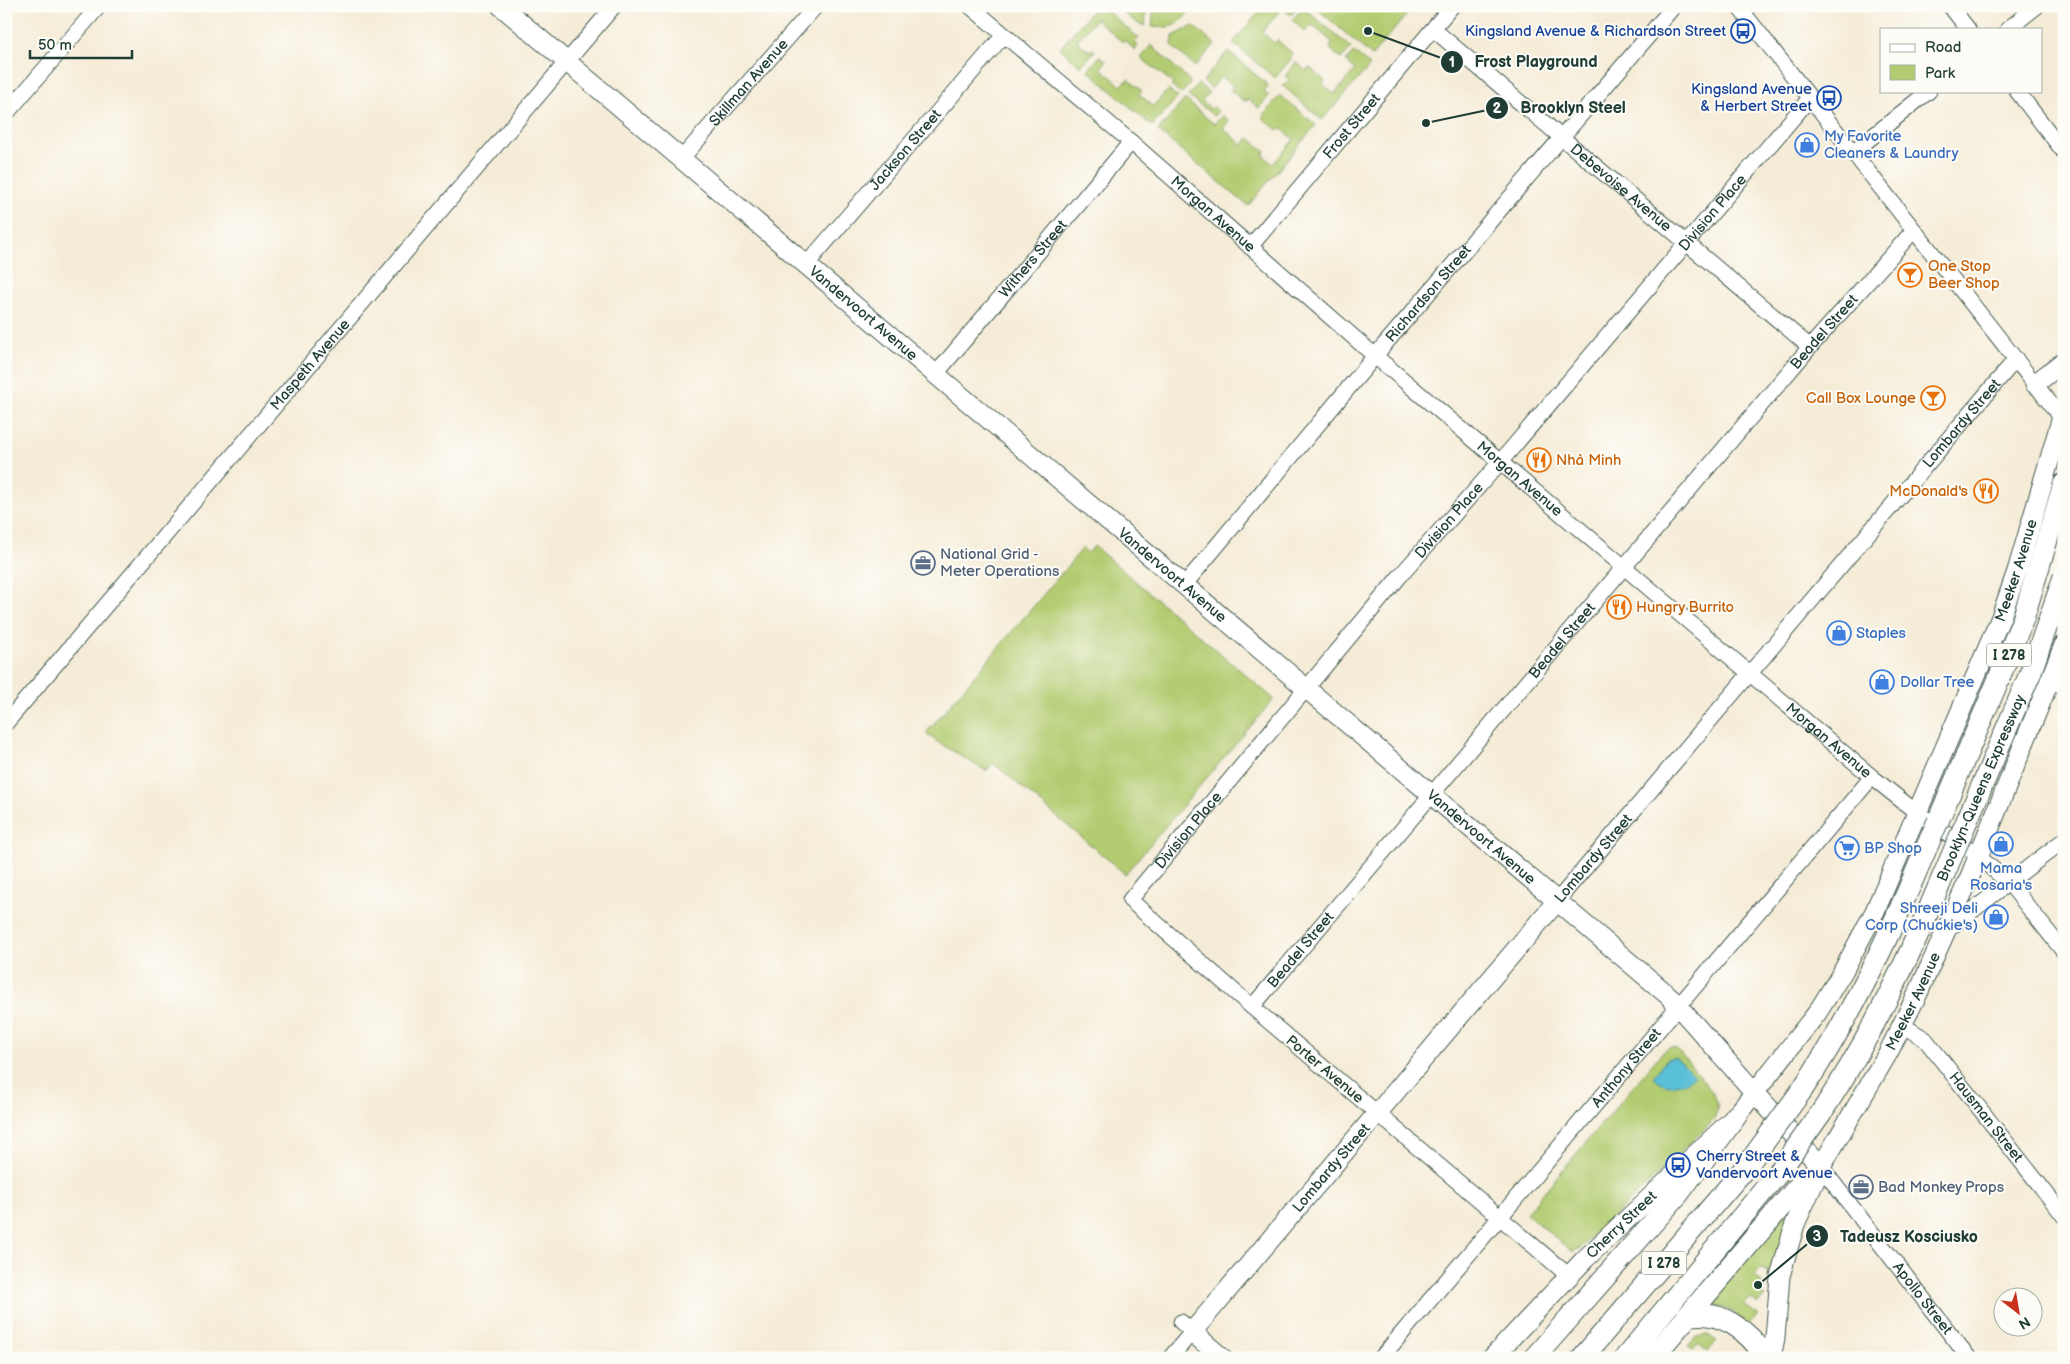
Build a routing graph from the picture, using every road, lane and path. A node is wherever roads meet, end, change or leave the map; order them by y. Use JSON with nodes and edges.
{"nodes":[{"id":1,"x":99,"y":6,"type":"edge"},
{"id":2,"x":501,"y":6,"type":"edge"},
{"id":3,"x":614,"y":6,"type":"edge"},
{"id":4,"x":816,"y":6,"type":"edge"},
{"id":5,"x":970,"y":6,"type":"edge"},
{"id":6,"x":1452,"y":6,"type":"edge"},
{"id":7,"x":1674,"y":6,"type":"edge"},
{"id":8,"x":1738,"y":6,"type":"edge"},
{"id":9,"x":1950,"y":6,"type":"edge"},
{"id":10,"x":2037,"y":6,"type":"edge"},
{"id":11,"x":1967,"y":28,"type":"edge"},
{"id":12,"x":2009,"y":28,"type":"edge"},
{"id":13,"x":1433,"y":29,"type":"junction"},
{"id":14,"x":1004,"y":34,"type":"junction"},
{"id":15,"x":567,"y":62,"type":"junction"},
{"id":16,"x":1928,"y":92,"type":"edge"},
{"id":17,"x":2017,"y":92,"type":"edge"},
{"id":18,"x":1810,"y":98,"type":"junction"},
{"id":19,"x":6,"y":114,"type":"edge"},
{"id":20,"x":1562,"y":137,"type":"junction"},
{"id":21,"x":1131,"y":142,"type":"junction"},
{"id":22,"x":1853,"y":152,"type":"junction"},
{"id":23,"x":2064,"y":152,"type":"edge"},
{"id":24,"x":681,"y":159,"type":"junction"},
{"id":25,"x":1914,"y":230,"type":"junction"},
{"id":26,"x":1686,"y":242,"type":"junction"},
{"id":27,"x":1250,"y":247,"type":"junction"},
{"id":28,"x":806,"y":265,"type":"junction"},
{"id":29,"x":1810,"y":347,"type":"junction"},
{"id":30,"x":1375,"y":356,"type":"junction"},
{"id":31,"x":2016,"y":358,"type":"junction"},
{"id":32,"x":2064,"y":361,"type":"edge"},
{"id":33,"x":935,"y":374,"type":"junction"},
{"id":34,"x":2035,"y":384,"type":"junction"},
{"id":35,"x":2063,"y":418,"type":"edge"},
{"id":36,"x":1501,"y":461,"type":"junction"},
{"id":37,"x":2064,"y":484,"type":"edge"},
{"id":38,"x":1625,"y":567,"type":"junction"},
{"id":39,"x":2064,"y":577,"type":"edge"},
{"id":40,"x":1185,"y":584,"type":"junction"},
{"id":41,"x":2064,"y":644,"type":"edge"},
{"id":42,"x":1748,"y":672,"type":"junction"},
{"id":43,"x":2058,"y":682,"type":"edge"},
{"id":44,"x":1308,"y":688,"type":"junction"},
{"id":45,"x":6,"y":723,"type":"edge"},
{"id":46,"x":1872,"y":777,"type":"junction"},
{"id":47,"x":1432,"y":795,"type":"junction"},
{"id":48,"x":1916,"y":812,"type":"junction"},
{"id":49,"x":2064,"y":840,"type":"edge"},
{"id":50,"x":1978,"y":856,"type":"junction"},
{"id":51,"x":2009,"y":883,"type":"junction"},
{"id":52,"x":1130,"y":900,"type":"joint"},
{"id":53,"x":1556,"y":901,"type":"junction"},
{"id":54,"x":1945,"y":932,"type":"junction"},
{"id":55,"x":2064,"y":952,"type":"edge"},
{"id":56,"x":1252,"y":1007,"type":"junction"},
{"id":57,"x":1679,"y":1007,"type":"junction"},
{"id":58,"x":1902,"y":1025,"type":"junction"},
{"id":59,"x":1755,"y":1093,"type":"junction"},
{"id":60,"x":1376,"y":1113,"type":"junction"},
{"id":61,"x":1736,"y":1116,"type":"junction"},
{"id":62,"x":1821,"y":1167,"type":"junction"},
{"id":63,"x":2064,"y":1216,"type":"edge"},
{"id":64,"x":1501,"y":1218,"type":"junction"},
{"id":65,"x":1569,"y":1276,"type":"junction"},
{"id":66,"x":1687,"y":1316,"type":"junction"},
{"id":67,"x":1186,"y":1327,"type":"junction"},
{"id":68,"x":1170,"y":1358,"type":"edge"},
{"id":69,"x":1222,"y":1358,"type":"edge"},
{"id":70,"x":1381,"y":1358,"type":"edge"},
{"id":71,"x":1492,"y":1358,"type":"edge"},
{"id":72,"x":1534,"y":1358,"type":"edge"},
{"id":73,"x":1582,"y":1358,"type":"edge"},
{"id":74,"x":1625,"y":1358,"type":"edge"},
{"id":75,"x":1652,"y":1358,"type":"edge"},
{"id":76,"x":1766,"y":1358,"type":"edge"},
{"id":77,"x":1771,"y":1358,"type":"edge"},
{"id":78,"x":1969,"y":1358,"type":"edge"}],
"edges":[{"from":1,"to":19,"type":"street"},
{"from":2,"to":15,"type":"main road","name":"Vandervoort Avenue"},
{"from":3,"to":15,"type":"street","name":"Maspeth Avenue"},
{"from":4,"to":24,"type":"street","name":"Skillman Avenue"},
{"from":5,"to":14,"type":"street","name":"Morgan Avenue"},
{"from":6,"to":13,"type":"street","name":"Frost Street"},
{"from":7,"to":20,"type":"street","name":"Richardson Street"},
{"from":8,"to":18,"type":"street"},
{"from":9,"to":11,"type":"street"},
{"from":10,"to":12,"type":"street"},
{"from":13,"to":20,"type":"street","name":"Debevoise Avenue"},
{"from":13,"to":27,"type":"street","name":"Frost Street"},
{"from":14,"to":21,"type":"street","name":"Morgan Avenue"},
{"from":14,"to":28,"type":"street","name":"Jackson Street"},
{"from":15,"to":24,"type":"main road","name":"Vandervoort Avenue"},
{"from":15,"to":45,"type":"street","name":"Maspeth Avenue"},
{"from":16,"to":22,"type":"street"},
{"from":17,"to":23,"type":"street"},
{"from":18,"to":22,"type":"street"},
{"from":18,"to":26,"type":"street","name":"Division Place"},
{"from":20,"to":26,"type":"street","name":"Debevoise Avenue"},
{"from":20,"to":30,"type":"street","name":"Richardson Street"},
{"from":21,"to":27,"type":"street","name":"Morgan Avenue"},
{"from":21,"to":33,"type":"street","name":"Withers Street"},
{"from":22,"to":25,"type":"street"},
{"from":24,"to":28,"type":"main road","name":"Vandervoort Avenue"},
{"from":25,"to":29,"type":"street","name":"Beadel Street"},
{"from":25,"to":31,"type":"street"},
{"from":26,"to":29,"type":"street","name":"Debevoise Avenue"},
{"from":26,"to":36,"type":"street","name":"Division Place"},
{"from":27,"to":30,"type":"street","name":"Morgan Avenue"},
{"from":28,"to":33,"type":"main road","name":"Vandervoort Avenue"},
{"from":29,"to":38,"type":"street","name":"Beadel Street"},
{"from":30,"to":36,"type":"street","name":"Morgan Avenue"},
{"from":30,"to":40,"type":"street","name":"Richardson Street"},
{"from":31,"to":34,"type":"street"},
{"from":31,"to":42,"type":"street","name":"Lombardy Street"},
{"from":32,"to":34,"type":"main road"},
{"from":33,"to":40,"type":"main road","name":"Vandervoort Avenue"},
{"from":34,"to":35,"type":"street"},
{"from":35,"to":48,"type":"main road","name":"Meeker Avenue"},
{"from":36,"to":38,"type":"street","name":"Morgan Avenue"},
{"from":36,"to":44,"type":"street","name":"Division Place"},
{"from":37,"to":73,"type":"highway","name":"Brooklyn-Queens Expressway","number":"I 278","bridge":true},
{"from":38,"to":42,"type":"street","name":"Morgan Avenue"},
{"from":38,"to":47,"type":"street","name":"Beadel Street"},
{"from":39,"to":74,"type":"highway","name":"Brooklyn-Queens Expressway","number":"I 278","bridge":true},
{"from":40,"to":44,"type":"main road","name":"Vandervoort Avenue"},
{"from":41,"to":43,"type":"main road","name":"Meeker Avenue"},
{"from":42,"to":46,"type":"street","name":"Morgan Avenue"},
{"from":42,"to":53,"type":"street","name":"Lombardy Street"},
{"from":43,"to":50,"type":"main road","name":"Meeker Avenue"},
{"from":44,"to":47,"type":"main road","name":"Vandervoort Avenue"},
{"from":44,"to":52,"type":"street","name":"Division Place"},
{"from":46,"to":48,"type":"street","name":"Morgan Avenue"},
{"from":46,"to":57,"type":"street","name":"Anthony Street"},
{"from":47,"to":53,"type":"main road","name":"Vandervoort Avenue"},
{"from":47,"to":56,"type":"street","name":"Beadel Street"},
{"from":48,"to":50,"type":"street","name":"Morgan Avenue"},
{"from":48,"to":59,"type":"main road","name":"Meeker Avenue"},
{"from":49,"to":51,"type":"street"},
{"from":50,"to":51,"type":"street","name":"Morgan Avenue"},
{"from":50,"to":54,"type":"main road","name":"Meeker Avenue"},
{"from":51,"to":54,"type":"street"},
{"from":51,"to":55,"type":"street","name":"Morgan Avenue"},
{"from":52,"to":56,"type":"street","name":"Porter Avenue"},
{"from":53,"to":57,"type":"main road","name":"Vandervoort Avenue"},
{"from":53,"to":60,"type":"main road","name":"Lombardy Street"},
{"from":54,"to":58,"type":"main road","name":"Meeker Avenue"},
{"from":56,"to":60,"type":"street","name":"Porter Avenue"},
{"from":57,"to":59,"type":"main road","name":"Vandervoort Avenue"},
{"from":57,"to":64,"type":"street","name":"Anthony Street"},
{"from":58,"to":62,"type":"main road","name":"Meeker Avenue"},
{"from":58,"to":63,"type":"street","name":"Hausman Street"},
{"from":59,"to":61,"type":"main road","name":"Cherry Street"},
{"from":59,"to":62,"type":"main road","name":"Vandervoort Avenue"},
{"from":60,"to":64,"type":"street","name":"Porter Avenue"},
{"from":60,"to":67,"type":"main road","name":"Lombardy Street"},
{"from":61,"to":65,"type":"main road","name":"Cherry Street"},
{"from":61,"to":72,"type":"highway"},
{"from":62,"to":66,"type":"highway"},
{"from":62,"to":77,"type":"main road","name":"Meeker Avenue"},
{"from":62,"to":78,"type":"street","name":"Apollo Street"},
{"from":64,"to":65,"type":"street","name":"Porter Avenue"},
{"from":64,"to":70,"type":"street","name":"Anthony Street"},
{"from":65,"to":71,"type":"main road","name":"Cherry Street"},
{"from":66,"to":75,"type":"highway"},
{"from":66,"to":76,"type":"highway"},
{"from":67,"to":68,"type":"street","name":"Lombardy Street"},
{"from":67,"to":69,"type":"main road"}]}
